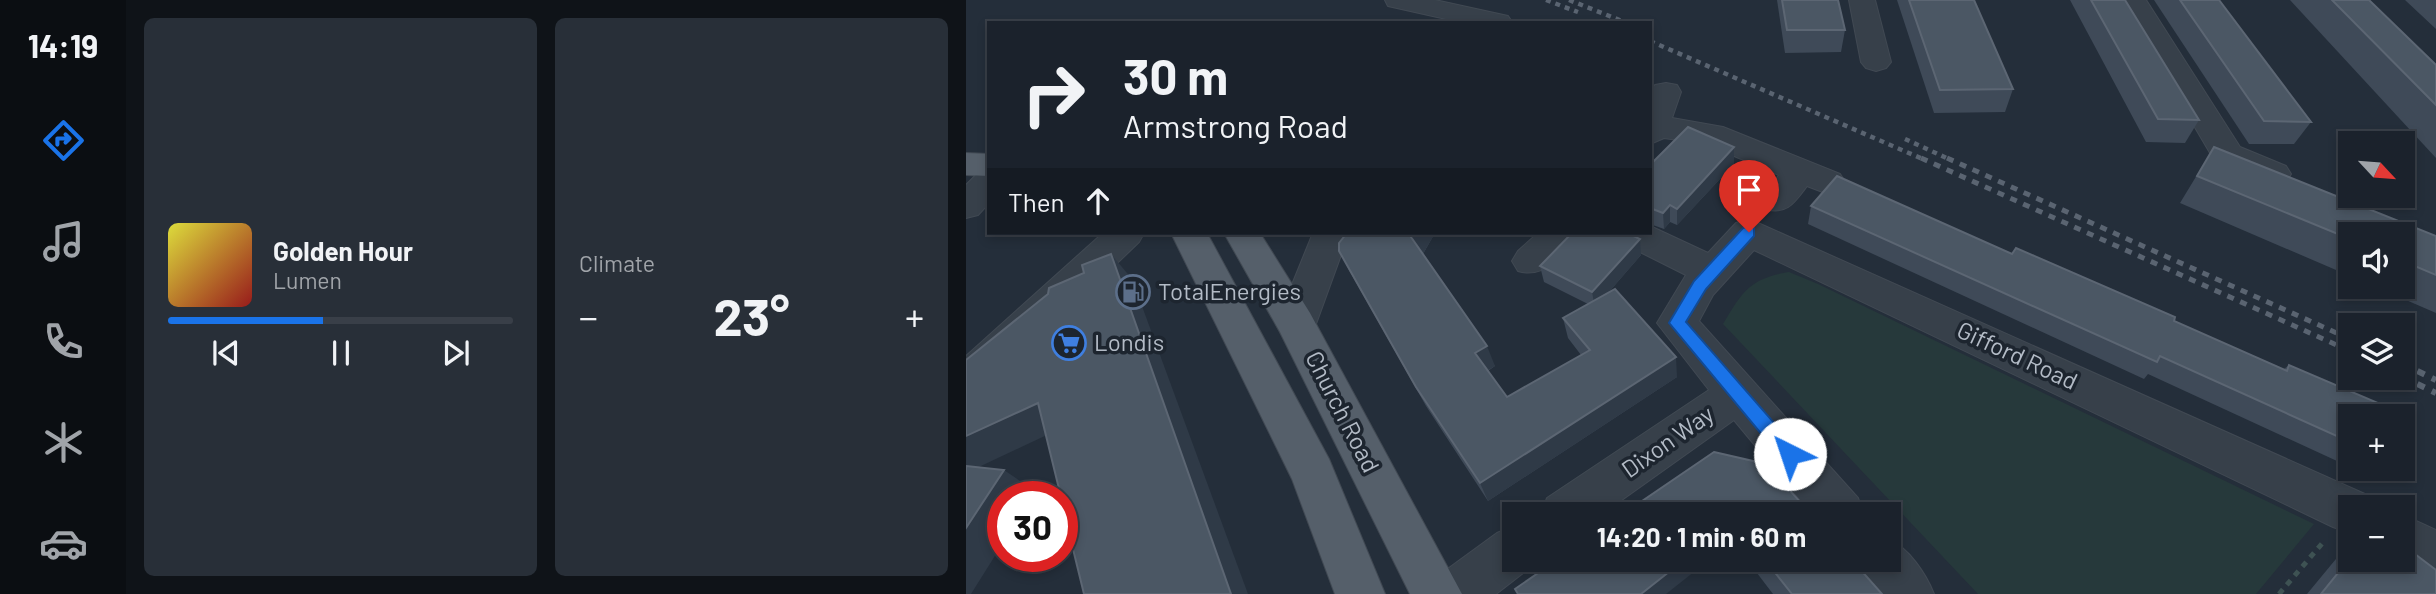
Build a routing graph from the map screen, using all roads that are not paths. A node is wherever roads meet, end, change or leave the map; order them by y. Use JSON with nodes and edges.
{"nodes":[{"id":1,"x":1398,"y":0,"type":"edge"},
{"id":2,"x":1502,"y":0,"type":"edge"},
{"id":3,"x":1862,"y":0,"type":"edge"},
{"id":4,"x":2133,"y":0,"type":"edge"},
{"id":5,"x":1492,"y":21,"type":"edge"},
{"id":6,"x":1497,"y":21,"type":"edge"},
{"id":7,"x":1876,"y":62,"type":"dead end"},
{"id":8,"x":1666,"y":92,"type":"dead end"},
{"id":9,"x":1652,"y":130,"type":"edge"},
{"id":10,"x":966,"y":164,"type":"edge"},
{"id":11,"x":987,"y":165,"type":"edge"},
{"id":12,"x":2291,"y":181,"type":"edge"},
{"id":13,"x":987,"y":184,"type":"edge"},
{"id":14,"x":1777,"y":200,"type":"dead end"},
{"id":15,"x":966,"y":206,"type":"edge"},
{"id":16,"x":1124,"y":235,"type":"edge"},
{"id":17,"x":1190,"y":235,"type":"edge"},
{"id":18,"x":1243,"y":235,"type":"edge"},
{"id":19,"x":1330,"y":235,"type":"edge"},
{"id":20,"x":1559,"y":235,"type":"edge"},
{"id":21,"x":1636,"y":235,"type":"edge"},
{"id":22,"x":1531,"y":261,"type":"dead end"},
{"id":23,"x":1706,"y":278,"type":"junction"},
{"id":24,"x":1296,"y":324,"type":"junction"},
{"id":25,"x":966,"y":382,"type":"edge"},
{"id":26,"x":1738,"y":394,"type":"junction"},
{"id":27,"x":1581,"y":502,"type":"edge"},
{"id":28,"x":1831,"y":502,"type":"edge"},
{"id":29,"x":2338,"y":519,"type":"edge"},
{"id":30,"x":2415,"y":544,"type":"edge"},
{"id":31,"x":2436,"y":555,"type":"edge"},
{"id":32,"x":1502,"y":559,"type":"edge"},
{"id":33,"x":1890,"y":572,"type":"edge"},
{"id":34,"x":1360,"y":594,"type":"edge"},
{"id":35,"x":1437,"y":594,"type":"edge"},
{"id":36,"x":1456,"y":594,"type":"edge"},
{"id":37,"x":1909,"y":594,"type":"edge"}],
"edges":[{"from":1,"to":5,"type":"street"},
{"from":2,"to":6,"type":"street"},
{"from":3,"to":7,"type":"street"},
{"from":4,"to":12,"type":"street"},
{"from":8,"to":9,"type":"street"},
{"from":9,"to":14,"type":"street"},
{"from":10,"to":11,"type":"main road"},
{"from":13,"to":15,"type":"street"},
{"from":16,"to":25,"type":"street"},
{"from":17,"to":34,"type":"main road"},
{"from":18,"to":24,"type":"main road","name":"Church Road"},
{"from":19,"to":24,"type":"street"},
{"from":20,"to":22,"type":"street"},
{"from":21,"to":23,"type":"street"},
{"from":23,"to":26,"type":"street"},
{"from":23,"to":29,"type":"street","name":"Gifford Road"},
{"from":24,"to":35,"type":"main road","name":"Church Road"},
{"from":26,"to":27,"type":"street","name":"Dixon Way"},
{"from":26,"to":28,"type":"street"},
{"from":30,"to":31,"type":"street"},
{"from":32,"to":36,"type":"street"},
{"from":33,"to":37,"type":"street"}]}
